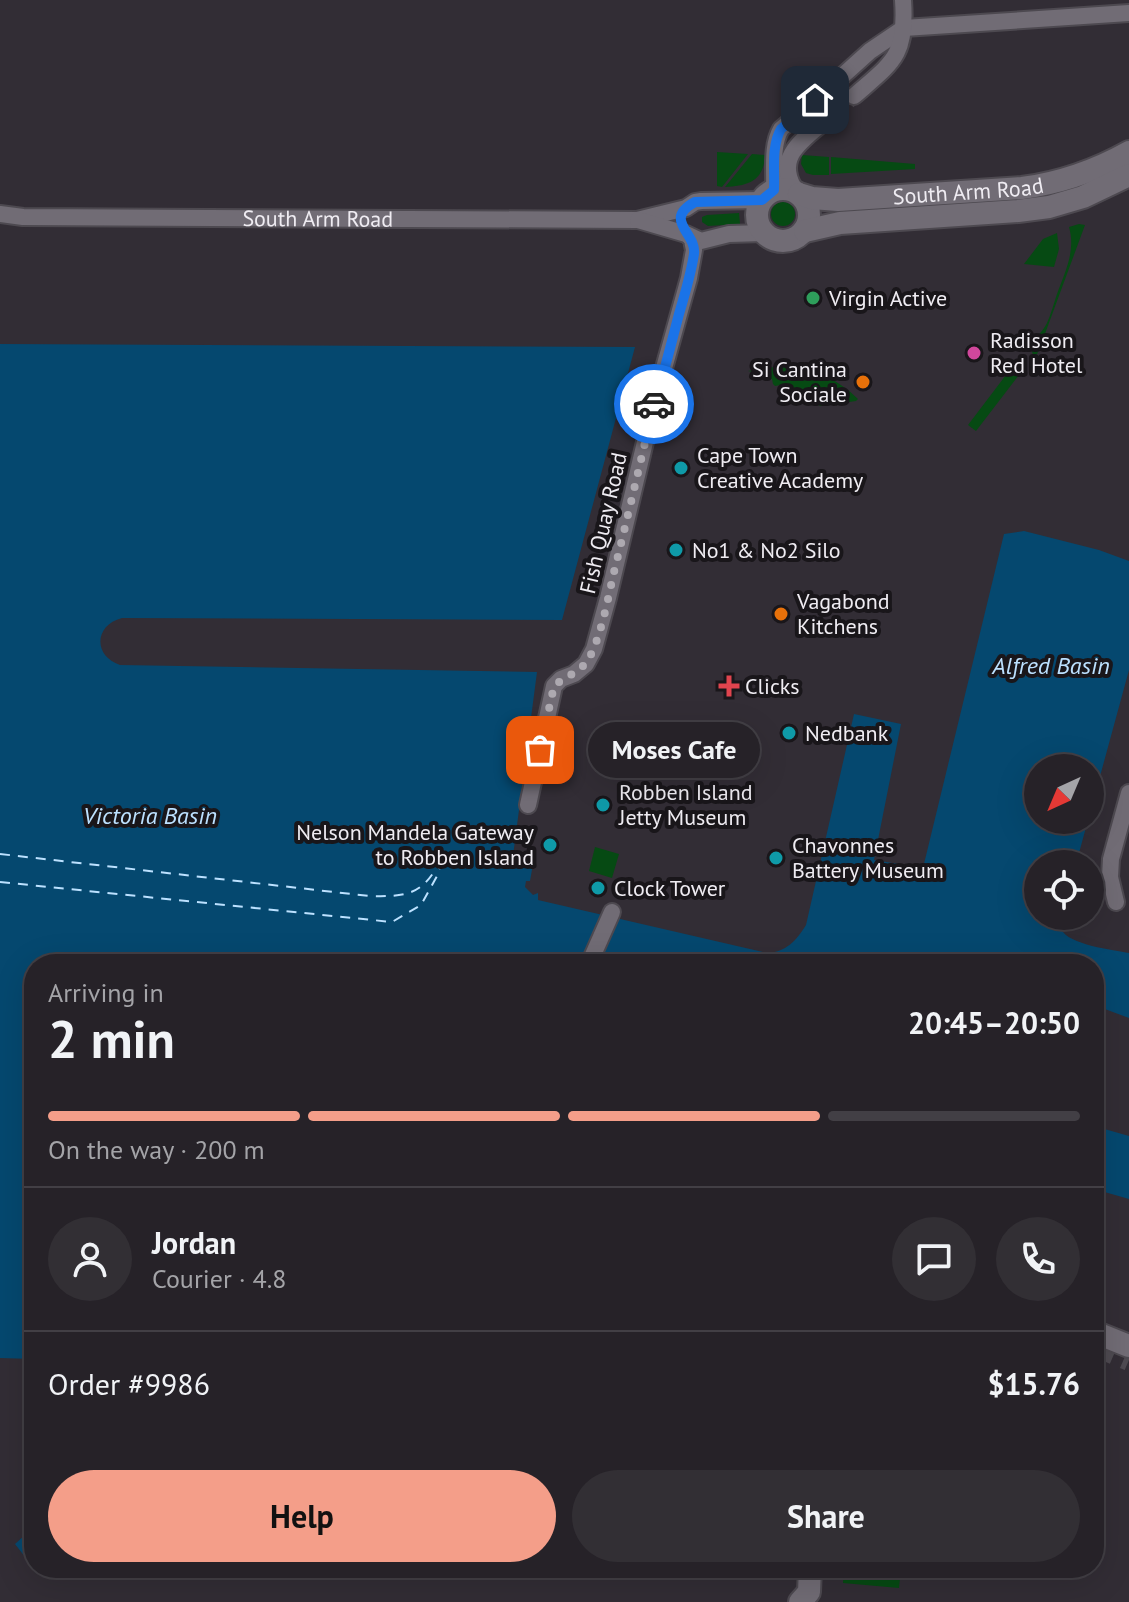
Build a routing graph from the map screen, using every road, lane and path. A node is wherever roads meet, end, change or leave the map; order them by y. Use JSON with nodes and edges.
{"nodes":[{"id":1,"x":903,"y":0,"type":"edge"},
{"id":2,"x":1129,"y":13,"type":"edge"},
{"id":3,"x":904,"y":28,"type":"junction"},
{"id":4,"x":839,"y":79,"type":"tunnel mouth"},
{"id":5,"x":854,"y":96,"type":"tunnel mouth"},
{"id":6,"x":815,"y":100,"type":"tunnel mouth"},
{"id":7,"x":830,"y":117,"type":"tunnel mouth"},
{"id":8,"x":1129,"y":152,"type":"edge"},
{"id":9,"x":1129,"y":175,"type":"edge"},
{"id":10,"x":783,"y":194,"type":"junction"},
{"id":11,"x":686,"y":208,"type":"junction"},
{"id":12,"x":0,"y":214,"type":"edge"},
{"id":13,"x":637,"y":220,"type":"junction"},
{"id":14,"x":805,"y":231,"type":"junction"},
{"id":15,"x":765,"y":233,"type":"junction"},
{"id":16,"x":688,"y":235,"type":"junction"},
{"id":17,"x":1129,"y":793,"type":"edge"},
{"id":18,"x":528,"y":805,"type":"dead end"},
{"id":19,"x":1116,"y":902,"type":"dead end"},
{"id":20,"x":612,"y":912,"type":"dead end"},
{"id":21,"x":593,"y":954,"type":"edge"},
{"id":22,"x":1104,"y":1336,"type":"edge"},
{"id":23,"x":1129,"y":1346,"type":"edge"},
{"id":24,"x":810,"y":1578,"type":"edge"},
{"id":25,"x":822,"y":1578,"type":"edge"},
{"id":26,"x":800,"y":1602,"type":"edge"},
{"id":27,"x":821,"y":1602,"type":"edge"}],
"edges":[{"from":1,"to":3,"type":"street"},
{"from":2,"to":3,"type":"street"},
{"from":3,"to":4,"type":"street"},
{"from":3,"to":5,"type":"street"},
{"from":6,"to":10,"type":"street"},
{"from":7,"to":10,"type":"street"},
{"from":8,"to":10,"type":"street","name":"South Arm Road"},
{"from":9,"to":14,"type":"street","name":"South Arm Road"},
{"from":10,"to":11,"type":"street","name":"South Arm Road"},
{"from":10,"to":14,"type":"street"},
{"from":10,"to":15,"type":"street"},
{"from":11,"to":13,"type":"street","name":"South Arm Road"},
{"from":11,"to":16,"type":"street","name":"Fish Quay Road"},
{"from":12,"to":13,"type":"street","name":"South Arm Road"},
{"from":13,"to":16,"type":"street","name":"South Arm Road"},
{"from":14,"to":15,"type":"street"},
{"from":15,"to":16,"type":"street","name":"South Arm Road"},
{"from":16,"to":18,"type":"street","name":"Fish Quay Road"},
{"from":17,"to":19,"type":"street"},
{"from":20,"to":21,"type":"street"},
{"from":22,"to":23,"type":"street"},
{"from":24,"to":26,"type":"street"},
{"from":25,"to":27,"type":"street"}]}
